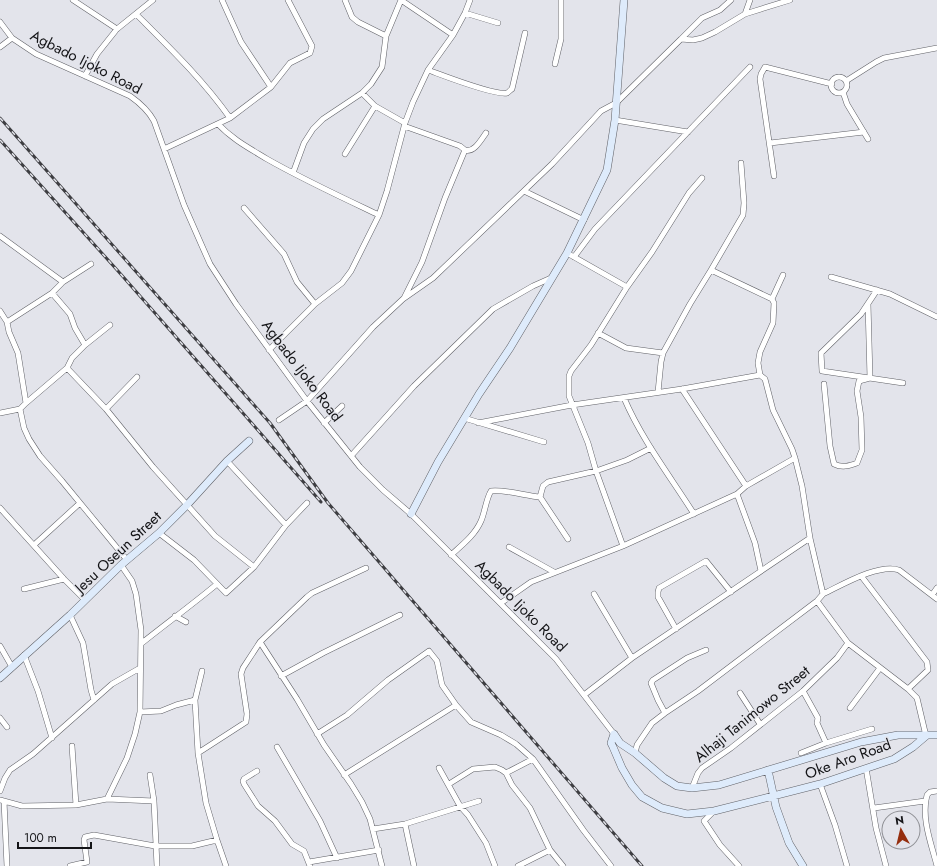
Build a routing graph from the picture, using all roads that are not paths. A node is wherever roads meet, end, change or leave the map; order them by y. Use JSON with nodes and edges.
{"nodes":[{"id":1,"x":73,"y":0,"type":"edge"},
{"id":2,"x":153,"y":0,"type":"edge"},
{"id":3,"x":222,"y":0,"type":"edge"},
{"id":4,"x":288,"y":0,"type":"edge"},
{"id":5,"x":345,"y":0,"type":"edge"},
{"id":6,"x":401,"y":0,"type":"edge"},
{"id":7,"x":470,"y":0,"type":"edge"},
{"id":8,"x":561,"y":0,"type":"edge"},
{"id":9,"x":624,"y":0,"type":"edge"},
{"id":10,"x":731,"y":0,"type":"edge"},
{"id":11,"x":750,"y":0,"type":"edge"},
{"id":12,"x":790,"y":0,"type":"edge"},
{"id":13,"x":465,"y":13,"type":"junction"},
{"id":14,"x":745,"y":14,"type":"junction"},
{"id":15,"x":137,"y":15,"type":"junction"},
{"id":16,"x":0,"y":22,"type":"edge"},
{"id":17,"x":498,"y":23,"type":"dead end"},
{"id":18,"x":117,"y":29,"type":"junction"},
{"id":19,"x":525,"y":33,"type":"dead end"},
{"id":20,"x":453,"y":35,"type":"junction"},
{"id":21,"x":386,"y":36,"type":"junction"},
{"id":22,"x":12,"y":38,"type":"junction"},
{"id":23,"x":681,"y":40,"type":"junction"},
{"id":24,"x":0,"y":47,"type":"edge"},
{"id":25,"x":937,"y":48,"type":"edge"},
{"id":26,"x":555,"y":64,"type":"dead end"},
{"id":27,"x":750,"y":67,"type":"dead end"},
{"id":28,"x":428,"y":70,"type":"junction"},
{"id":29,"x":85,"y":76,"type":"junction"},
{"id":30,"x":846,"y":81,"type":"junction"},
{"id":31,"x":832,"y":84,"type":"junction"},
{"id":32,"x":271,"y":87,"type":"junction"},
{"id":33,"x":843,"y":92,"type":"junction"},
{"id":34,"x":362,"y":93,"type":"junction"},
{"id":35,"x":616,"y":103,"type":"junction"},
{"id":36,"x":375,"y":106,"type":"junction"},
{"id":37,"x":230,"y":118,"type":"junction"},
{"id":38,"x":615,"y":120,"type":"junction"},
{"id":39,"x":218,"y":124,"type":"junction"},
{"id":40,"x":405,"y":124,"type":"junction"},
{"id":41,"x":688,"y":132,"type":"junction"},
{"id":42,"x":864,"y":132,"type":"junction"},
{"id":43,"x":486,"y":133,"type":"dead end"},
{"id":44,"x":868,"y":139,"type":"dead end"},
{"id":45,"x":770,"y":142,"type":"junction"},
{"id":46,"x":164,"y":149,"type":"junction"},
{"id":47,"x":465,"y":150,"type":"junction"},
{"id":48,"x":345,"y":154,"type":"dead end"},
{"id":49,"x":741,"y":163,"type":"dead end"},
{"id":50,"x":293,"y":173,"type":"junction"},
{"id":51,"x":774,"y":176,"type":"dead end"},
{"id":52,"x":702,"y":178,"type":"dead end"},
{"id":53,"x":524,"y":191,"type":"junction"},
{"id":54,"x":244,"y":208,"type":"dead end"},
{"id":55,"x":379,"y":215,"type":"junction"},
{"id":56,"x":584,"y":220,"type":"junction"},
{"id":57,"x":0,"y":236,"type":"edge"},
{"id":58,"x":567,"y":253,"type":"junction"},
{"id":59,"x":574,"y":257,"type":"junction"},
{"id":60,"x":91,"y":264,"type":"dead end"},
{"id":61,"x":711,"y":270,"type":"junction"},
{"id":62,"x":783,"y":275,"type":"dead end"},
{"id":63,"x":831,"y":277,"type":"dead end"},
{"id":64,"x":552,"y":278,"type":"junction"},
{"id":65,"x":63,"y":282,"type":"junction"},
{"id":66,"x":627,"y":287,"type":"junction"},
{"id":67,"x":878,"y":290,"type":"junction"},
{"id":68,"x":52,"y":293,"type":"junction"},
{"id":69,"x":403,"y":299,"type":"junction"},
{"id":70,"x":772,"y":299,"type":"junction"},
{"id":71,"x":315,"y":304,"type":"junction"},
{"id":72,"x":868,"y":304,"type":"junction"},
{"id":73,"x":0,"y":311,"type":"edge"},
{"id":74,"x":937,"y":317,"type":"edge"},
{"id":75,"x":7,"y":322,"type":"junction"},
{"id":76,"x":110,"y":325,"type":"dead end"},
{"id":77,"x":598,"y":333,"type":"junction"},
{"id":78,"x":85,"y":344,"type":"junction"},
{"id":79,"x":269,"y":350,"type":"junction"},
{"id":80,"x":663,"y":353,"type":"junction"},
{"id":81,"x":67,"y":368,"type":"junction"},
{"id":82,"x":760,"y":374,"type":"junction"},
{"id":83,"x":137,"y":377,"type":"dead end"},
{"id":84,"x":870,"y":378,"type":"junction"},
{"id":85,"x":903,"y":383,"type":"dead end"},
{"id":86,"x":824,"y":384,"type":"dead end"},
{"id":87,"x":682,"y":389,"type":"junction"},
{"id":88,"x":658,"y":392,"type":"junction"},
{"id":89,"x":624,"y":398,"type":"junction"},
{"id":90,"x":307,"y":401,"type":"junction"},
{"id":91,"x":26,"y":403,"type":"junction"},
{"id":92,"x":572,"y":405,"type":"junction"},
{"id":93,"x":342,"y":406,"type":"dead end"},
{"id":94,"x":20,"y":409,"type":"junction"},
{"id":95,"x":106,"y":409,"type":"junction"},
{"id":96,"x":0,"y":413,"type":"edge"},
{"id":97,"x":464,"y":418,"type":"junction"},
{"id":98,"x":279,"y":420,"type":"dead end"},
{"id":99,"x":478,"y":422,"type":"junction"},
{"id":100,"x":324,"y":423,"type":"junction"},
{"id":101,"x":249,"y":441,"type":"dead end"},
{"id":102,"x":544,"y":442,"type":"dead end"},
{"id":103,"x":651,"y":448,"type":"junction"},
{"id":104,"x":351,"y":456,"type":"junction"},
{"id":105,"x":795,"y":458,"type":"junction"},
{"id":106,"x":227,"y":461,"type":"junction"},
{"id":107,"x":596,"y":471,"type":"junction"},
{"id":108,"x":746,"y":486,"type":"junction"},
{"id":109,"x":737,"y":494,"type":"junction"},
{"id":110,"x":540,"y":497,"type":"junction"},
{"id":111,"x":80,"y":503,"type":"junction"},
{"id":112,"x":307,"y":503,"type":"dead end"},
{"id":113,"x":187,"y":505,"type":"junction"},
{"id":114,"x":0,"y":508,"type":"edge"},
{"id":115,"x":411,"y":514,"type":"junction"},
{"id":116,"x":694,"y":514,"type":"junction"},
{"id":117,"x":286,"y":525,"type":"junction"},
{"id":118,"x":159,"y":533,"type":"junction"},
{"id":119,"x":810,"y":538,"type":"junction"},
{"id":120,"x":568,"y":539,"type":"dead end"},
{"id":121,"x":34,"y":545,"type":"junction"},
{"id":122,"x":623,"y":546,"type":"junction"},
{"id":123,"x":509,"y":547,"type":"dead end"},
{"id":124,"x":452,"y":555,"type":"junction"},
{"id":125,"x":127,"y":560,"type":"junction"},
{"id":126,"x":121,"y":565,"type":"junction"},
{"id":127,"x":254,"y":567,"type":"junction"},
{"id":128,"x":366,"y":568,"type":"dead end"},
{"id":129,"x":761,"y":571,"type":"junction"},
{"id":130,"x":554,"y":572,"type":"junction"},
{"id":131,"x":862,"y":577,"type":"junction"},
{"id":132,"x":64,"y":579,"type":"junction"},
{"id":133,"x":217,"y":584,"type":"junction"},
{"id":134,"x":937,"y":588,"type":"edge"},
{"id":135,"x":24,"y":589,"type":"dead end"},
{"id":136,"x":731,"y":592,"type":"junction"},
{"id":137,"x":594,"y":594,"type":"dead end"},
{"id":138,"x":823,"y":594,"type":"junction"},
{"id":139,"x":932,"y":596,"type":"junction"},
{"id":140,"x":937,"y":599,"type":"edge"},
{"id":141,"x":85,"y":600,"type":"junction"},
{"id":142,"x":817,"y":600,"type":"junction"},
{"id":143,"x":501,"y":603,"type":"junction"},
{"id":144,"x":70,"y":615,"type":"junction"},
{"id":145,"x":400,"y":615,"type":"dead end"},
{"id":146,"x":175,"y":616,"type":"junction"},
{"id":147,"x":186,"y":622,"type":"dead end"},
{"id":148,"x":676,"y":629,"type":"junction"},
{"id":149,"x":260,"y":642,"type":"junction"},
{"id":150,"x":142,"y":643,"type":"junction"},
{"id":151,"x":848,"y":644,"type":"junction"},
{"id":152,"x":0,"y":646,"type":"edge"},
{"id":153,"x":706,"y":650,"type":"dead end"},
{"id":154,"x":24,"y":655,"type":"junction"},
{"id":155,"x":632,"y":658,"type":"junction"},
{"id":156,"x":12,"y":667,"type":"junction"},
{"id":157,"x":140,"y":668,"type":"junction"},
{"id":158,"x":880,"y":668,"type":"junction"},
{"id":159,"x":202,"y":671,"type":"dead end"},
{"id":160,"x":281,"y":676,"type":"junction"},
{"id":161,"x":0,"y":678,"type":"edge"},
{"id":162,"x":908,"y":689,"type":"junction"},
{"id":163,"x":803,"y":691,"type":"junction"},
{"id":164,"x":740,"y":693,"type":"dead end"},
{"id":165,"x":584,"y":695,"type":"junction"},
{"id":166,"x":94,"y":700,"type":"junction"},
{"id":167,"x":195,"y":700,"type":"junction"},
{"id":168,"x":456,"y":705,"type":"junction"},
{"id":169,"x":850,"y":708,"type":"dead end"},
{"id":170,"x":140,"y":712,"type":"junction"},
{"id":171,"x":665,"y":712,"type":"junction"},
{"id":172,"x":0,"y":718,"type":"edge"},
{"id":173,"x":760,"y":724,"type":"junction"},
{"id":174,"x":7,"y":728,"type":"dead end"},
{"id":175,"x":872,"y":729,"type":"dead end"},
{"id":176,"x":317,"y":734,"type":"junction"},
{"id":177,"x":614,"y":734,"type":"junction"},
{"id":178,"x":937,"y":735,"type":"edge"},
{"id":179,"x":926,"y":736,"type":"junction"},
{"id":180,"x":52,"y":738,"type":"junction"},
{"id":181,"x":826,"y":743,"type":"junction"},
{"id":182,"x":72,"y":746,"type":"dead end"},
{"id":183,"x":277,"y":747,"type":"dead end"},
{"id":184,"x":801,"y":752,"type":"dead end"},
{"id":185,"x":198,"y":753,"type":"junction"},
{"id":186,"x":635,"y":753,"type":"junction"},
{"id":187,"x":533,"y":759,"type":"junction"},
{"id":188,"x":439,"y":768,"type":"dead end"},
{"id":189,"x":866,"y":768,"type":"junction"},
{"id":190,"x":768,"y":770,"type":"junction"},
{"id":191,"x":257,"y":771,"type":"dead end"},
{"id":192,"x":506,"y":773,"type":"junction"},
{"id":193,"x":150,"y":775,"type":"dead end"},
{"id":194,"x":344,"y":775,"type":"junction"},
{"id":195,"x":449,"y":784,"type":"junction"},
{"id":196,"x":820,"y":784,"type":"junction"},
{"id":197,"x":692,"y":788,"type":"junction"},
{"id":198,"x":0,"y":791,"type":"edge"},
{"id":199,"x":937,"y":791,"type":"edge"},
{"id":200,"x":773,"y":797,"type":"junction"},
{"id":201,"x":106,"y":799,"type":"junction"},
{"id":202,"x":2,"y":800,"type":"edge"},
{"id":203,"x":154,"y":801,"type":"junction"},
{"id":204,"x":479,"y":801,"type":"dead end"},
{"id":205,"x":925,"y":801,"type":"junction"},
{"id":206,"x":76,"y":805,"type":"junction"},
{"id":207,"x":460,"y":806,"type":"junction"},
{"id":208,"x":874,"y":808,"type":"junction"},
{"id":209,"x":714,"y":811,"type":"junction"},
{"id":210,"x":405,"y":824,"type":"junction"},
{"id":211,"x":373,"y":829,"type":"junction"},
{"id":212,"x":217,"y":840,"type":"junction"},
{"id":213,"x":155,"y":846,"type":"junction"},
{"id":214,"x":379,"y":850,"type":"junction"},
{"id":215,"x":550,"y":850,"type":"junction"},
{"id":216,"x":337,"y":858,"type":"junction"},
{"id":217,"x":310,"y":864,"type":"edge"},
{"id":218,"x":7,"y":866,"type":"edge"},
{"id":219,"x":70,"y":866,"type":"edge"},
{"id":220,"x":157,"y":866,"type":"edge"},
{"id":221,"x":226,"y":866,"type":"edge"},
{"id":222,"x":382,"y":866,"type":"edge"},
{"id":223,"x":414,"y":866,"type":"edge"},
{"id":224,"x":495,"y":866,"type":"edge"},
{"id":225,"x":518,"y":866,"type":"edge"},
{"id":226,"x":563,"y":866,"type":"edge"},
{"id":227,"x":611,"y":866,"type":"edge"},
{"id":228,"x":739,"y":866,"type":"edge"},
{"id":229,"x":803,"y":866,"type":"edge"},
{"id":230,"x":847,"y":866,"type":"edge"},
{"id":231,"x":886,"y":866,"type":"edge"},
{"id":232,"x":937,"y":866,"type":"edge"}],
"edges":[{"from":1,"to":18,"type":"street"},
{"from":2,"to":15,"type":"street"},
{"from":3,"to":32,"type":"street"},
{"from":4,"to":32,"type":"street"},
{"from":5,"to":21,"type":"street"},
{"from":6,"to":20,"type":"street"},
{"from":6,"to":21,"type":"street"},
{"from":7,"to":13,"type":"street"},
{"from":8,"to":26,"type":"street"},
{"from":9,"to":35,"type":"main road"},
{"from":10,"to":23,"type":"street"},
{"from":11,"to":14,"type":"street"},
{"from":12,"to":14,"type":"street"},
{"from":13,"to":17,"type":"street"},
{"from":13,"to":20,"type":"street"},
{"from":14,"to":23,"type":"street"},
{"from":15,"to":18,"type":"street"},
{"from":15,"to":37,"type":"street"},
{"from":16,"to":22,"type":"street","name":"Agbado Ijoko Road"},
{"from":18,"to":29,"type":"street"},
{"from":19,"to":28,"type":"street"},
{"from":20,"to":28,"type":"street"},
{"from":21,"to":34,"type":"street"},
{"from":22,"to":24,"type":"street"},
{"from":22,"to":29,"type":"street","name":"Agbado Ijoko Road"},
{"from":23,"to":35,"type":"street"},
{"from":25,"to":30,"type":"street"},
{"from":27,"to":41,"type":"street"},
{"from":28,"to":40,"type":"street"},
{"from":29,"to":46,"type":"street","name":"Agbado Ijoko Road"},
{"from":30,"to":31,"type":"street"},
{"from":30,"to":33,"type":"street"},
{"from":31,"to":33,"type":"street"},
{"from":31,"to":45,"type":"street"},
{"from":32,"to":37,"type":"street"},
{"from":33,"to":42,"type":"street"},
{"from":34,"to":36,"type":"street"},
{"from":34,"to":50,"type":"street"},
{"from":35,"to":38,"type":"main road"},
{"from":35,"to":53,"type":"street"},
{"from":36,"to":40,"type":"street"},
{"from":36,"to":48,"type":"street"},
{"from":37,"to":39,"type":"street"},
{"from":38,"to":41,"type":"street"},
{"from":38,"to":56,"type":"main road"},
{"from":39,"to":46,"type":"street"},
{"from":39,"to":50,"type":"street"},
{"from":40,"to":47,"type":"street"},
{"from":40,"to":55,"type":"street"},
{"from":41,"to":59,"type":"street"},
{"from":42,"to":44,"type":"street"},
{"from":42,"to":45,"type":"street"},
{"from":43,"to":47,"type":"street"},
{"from":45,"to":51,"type":"street"},
{"from":46,"to":79,"type":"street","name":"Agbado Ijoko Road"},
{"from":47,"to":69,"type":"street"},
{"from":49,"to":61,"type":"street"},
{"from":50,"to":55,"type":"street"},
{"from":52,"to":66,"type":"street"},
{"from":53,"to":56,"type":"street"},
{"from":53,"to":69,"type":"street"},
{"from":54,"to":71,"type":"street"},
{"from":55,"to":71,"type":"street"},
{"from":56,"to":58,"type":"main road"},
{"from":57,"to":65,"type":"street"},
{"from":58,"to":59,"type":"street"},
{"from":58,"to":64,"type":"main road"},
{"from":59,"to":66,"type":"street"},
{"from":60,"to":65,"type":"street"},
{"from":61,"to":70,"type":"street"},
{"from":61,"to":80,"type":"street"},
{"from":62,"to":70,"type":"street"},
{"from":63,"to":67,"type":"street"},
{"from":64,"to":97,"type":"main road"},
{"from":64,"to":104,"type":"street"},
{"from":65,"to":68,"type":"street"},
{"from":66,"to":77,"type":"street"},
{"from":67,"to":72,"type":"street"},
{"from":67,"to":74,"type":"street"},
{"from":68,"to":75,"type":"street"},
{"from":68,"to":78,"type":"street"},
{"from":69,"to":90,"type":"street"},
{"from":70,"to":82,"type":"street"},
{"from":71,"to":79,"type":"street"},
{"from":72,"to":84,"type":"street"},
{"from":72,"to":84,"type":"street"},
{"from":73,"to":75,"type":"street"},
{"from":75,"to":91,"type":"street"},
{"from":76,"to":78,"type":"street"},
{"from":77,"to":80,"type":"street"},
{"from":77,"to":92,"type":"street"},
{"from":78,"to":81,"type":"street"},
{"from":79,"to":90,"type":"street","name":"Agbado Ijoko Road"},
{"from":80,"to":88,"type":"street"},
{"from":81,"to":91,"type":"street"},
{"from":81,"to":95,"type":"street"},
{"from":82,"to":87,"type":"street"},
{"from":82,"to":105,"type":"street"},
{"from":83,"to":95,"type":"street"},
{"from":84,"to":85,"type":"street"},
{"from":84,"to":86,"type":"street"},
{"from":87,"to":88,"type":"street"},
{"from":87,"to":108,"type":"street"},
{"from":88,"to":89,"type":"street"},
{"from":89,"to":92,"type":"street"},
{"from":89,"to":103,"type":"street"},
{"from":90,"to":98,"type":"street"},
{"from":90,"to":100,"type":"street","name":"Agbado Ijoko Road"},
{"from":91,"to":94,"type":"street"},
{"from":92,"to":99,"type":"street"},
{"from":92,"to":107,"type":"street"},
{"from":93,"to":100,"type":"street"},
{"from":94,"to":96,"type":"street"},
{"from":94,"to":111,"type":"street"},
{"from":95,"to":113,"type":"street"},
{"from":97,"to":99,"type":"street"},
{"from":97,"to":115,"type":"main road"},
{"from":99,"to":102,"type":"street"},
{"from":100,"to":104,"type":"street","name":"Agbado Ijoko Road"},
{"from":101,"to":106,"type":"main road","name":"Jesu Oseun Street"},
{"from":103,"to":107,"type":"street"},
{"from":103,"to":116,"type":"street"},
{"from":104,"to":115,"type":"street","name":"Agbado Ijoko Road"},
{"from":105,"to":108,"type":"street"},
{"from":105,"to":119,"type":"street"},
{"from":106,"to":113,"type":"main road","name":"Jesu Oseun Street"},
{"from":106,"to":117,"type":"street"},
{"from":107,"to":110,"type":"street"},
{"from":107,"to":122,"type":"street"},
{"from":108,"to":109,"type":"street"},
{"from":109,"to":116,"type":"street"},
{"from":109,"to":129,"type":"street"},
{"from":110,"to":120,"type":"street"},
{"from":110,"to":124,"type":"street"},
{"from":111,"to":121,"type":"street"},
{"from":111,"to":125,"type":"street"},
{"from":112,"to":117,"type":"street"},
{"from":113,"to":118,"type":"main road","name":"Jesu Oseun Street"},
{"from":113,"to":127,"type":"street"},
{"from":114,"to":121,"type":"street"},
{"from":115,"to":124,"type":"street","name":"Agbado Ijoko Road"},
{"from":116,"to":122,"type":"street"},
{"from":117,"to":127,"type":"street"},
{"from":118,"to":125,"type":"main road","name":"Jesu Oseun Street"},
{"from":118,"to":133,"type":"street"},
{"from":119,"to":129,"type":"street"},
{"from":119,"to":138,"type":"street"},
{"from":121,"to":132,"type":"street"},
{"from":122,"to":130,"type":"street"},
{"from":123,"to":130,"type":"street"},
{"from":124,"to":143,"type":"street","name":"Agbado Ijoko Road"},
{"from":125,"to":126,"type":"main road","name":"Jesu Oseun Street"},
{"from":126,"to":141,"type":"main road","name":"Jesu Oseun Street"},
{"from":126,"to":150,"type":"street"},
{"from":127,"to":133,"type":"street"},
{"from":128,"to":149,"type":"street"},
{"from":129,"to":136,"type":"street"},
{"from":130,"to":143,"type":"street"},
{"from":131,"to":138,"type":"street"},
{"from":131,"to":139,"type":"street"},
{"from":131,"to":162,"type":"street"},
{"from":132,"to":135,"type":"street"},
{"from":132,"to":141,"type":"street"},
{"from":133,"to":146,"type":"street"},
{"from":134,"to":139,"type":"street"},
{"from":136,"to":148,"type":"street"},
{"from":136,"to":148,"type":"street"},
{"from":137,"to":155,"type":"street"},
{"from":138,"to":142,"type":"street"},
{"from":139,"to":140,"type":"street"},
{"from":141,"to":144,"type":"main road","name":"Jesu Oseun Street"},
{"from":142,"to":151,"type":"street"},
{"from":142,"to":171,"type":"street"},
{"from":143,"to":165,"type":"street","name":"Agbado Ijoko Road"},
{"from":144,"to":154,"type":"main road","name":"Jesu Oseun Street"},
{"from":144,"to":166,"type":"street"},
{"from":145,"to":160,"type":"street"},
{"from":146,"to":147,"type":"street"},
{"from":146,"to":150,"type":"street"},
{"from":148,"to":155,"type":"street"},
{"from":149,"to":160,"type":"street"},
{"from":149,"to":185,"type":"street"},
{"from":150,"to":157,"type":"street"},
{"from":151,"to":158,"type":"street"},
{"from":151,"to":163,"type":"street","name":"Alhaji Tanimowo Street"},
{"from":152,"to":156,"type":"street"},
{"from":153,"to":171,"type":"street"},
{"from":154,"to":156,"type":"main road","name":"Jesu Oseun Street"},
{"from":154,"to":180,"type":"street"},
{"from":155,"to":165,"type":"street"},
{"from":156,"to":161,"type":"main road","name":"Jesu Oseun Street"},
{"from":157,"to":166,"type":"street"},
{"from":157,"to":170,"type":"street"},
{"from":158,"to":162,"type":"street"},
{"from":158,"to":169,"type":"street"},
{"from":159,"to":167,"type":"street"},
{"from":160,"to":176,"type":"street"},
{"from":162,"to":179,"type":"street"},
{"from":163,"to":173,"type":"street","name":"Alhaji Tanimowo Street"},
{"from":163,"to":181,"type":"street"},
{"from":164,"to":173,"type":"street"},
{"from":165,"to":177,"type":"street","name":"Agbado Ijoko Road"},
{"from":166,"to":180,"type":"street"},
{"from":167,"to":170,"type":"street"},
{"from":167,"to":185,"type":"street"},
{"from":168,"to":176,"type":"street"},
{"from":168,"to":187,"type":"street"},
{"from":168,"to":194,"type":"street"},
{"from":170,"to":201,"type":"street"},
{"from":171,"to":186,"type":"street"},
{"from":172,"to":174,"type":"street"},
{"from":173,"to":197,"type":"street","name":"Alhaji Tanimowo Street"},
{"from":175,"to":181,"type":"street"},
{"from":176,"to":194,"type":"street"},
{"from":177,"to":186,"type":"main road","name":"Agbado Ijoko Road"},
{"from":177,"to":209,"type":"main road"},
{"from":178,"to":179,"type":"main road","name":"Oke Aro Road"},
{"from":179,"to":189,"type":"main road","name":"Oke Aro Road"},
{"from":179,"to":190,"type":"main road","name":"Oke Aro Road"},
{"from":180,"to":198,"type":"street"},
{"from":181,"to":184,"type":"street"},
{"from":182,"to":206,"type":"street"},
{"from":183,"to":216,"type":"street"},
{"from":185,"to":212,"type":"street"},
{"from":186,"to":197,"type":"main road","name":"Agbado Ijoko Road"},
{"from":187,"to":192,"type":"street"},
{"from":187,"to":227,"type":"street"},
{"from":188,"to":195,"type":"street"},
{"from":189,"to":196,"type":"main road","name":"Oke Aro Road"},
{"from":189,"to":208,"type":"street"},
{"from":190,"to":197,"type":"main road","name":"Agbado Ijoko Road"},
{"from":190,"to":200,"type":"main road"},
{"from":191,"to":217,"type":"street"},
{"from":192,"to":195,"type":"street"},
{"from":192,"to":215,"type":"street"},
{"from":193,"to":203,"type":"street"},
{"from":194,"to":211,"type":"street"},
{"from":195,"to":207,"type":"street"},
{"from":196,"to":200,"type":"main road","name":"Oke Aro Road"},
{"from":196,"to":230,"type":"street"},
{"from":199,"to":205,"type":"street"},
{"from":200,"to":209,"type":"main road"},
{"from":200,"to":229,"type":"main road"},
{"from":201,"to":203,"type":"street"},
{"from":201,"to":206,"type":"street"},
{"from":202,"to":206,"type":"street"},
{"from":202,"to":218,"type":"street"},
{"from":203,"to":213,"type":"street"},
{"from":204,"to":207,"type":"street"},
{"from":205,"to":208,"type":"street"},
{"from":205,"to":232,"type":"street"},
{"from":207,"to":210,"type":"street"},
{"from":207,"to":224,"type":"street"},
{"from":208,"to":231,"type":"street"},
{"from":209,"to":228,"type":"street"},
{"from":210,"to":211,"type":"street"},
{"from":210,"to":223,"type":"street"},
{"from":211,"to":214,"type":"street"},
{"from":212,"to":213,"type":"street"},
{"from":212,"to":221,"type":"street"},
{"from":213,"to":219,"type":"street"},
{"from":213,"to":220,"type":"street"},
{"from":214,"to":216,"type":"street"},
{"from":214,"to":222,"type":"street"},
{"from":215,"to":225,"type":"street"},
{"from":215,"to":226,"type":"street"},
{"from":216,"to":217,"type":"street"}]}
